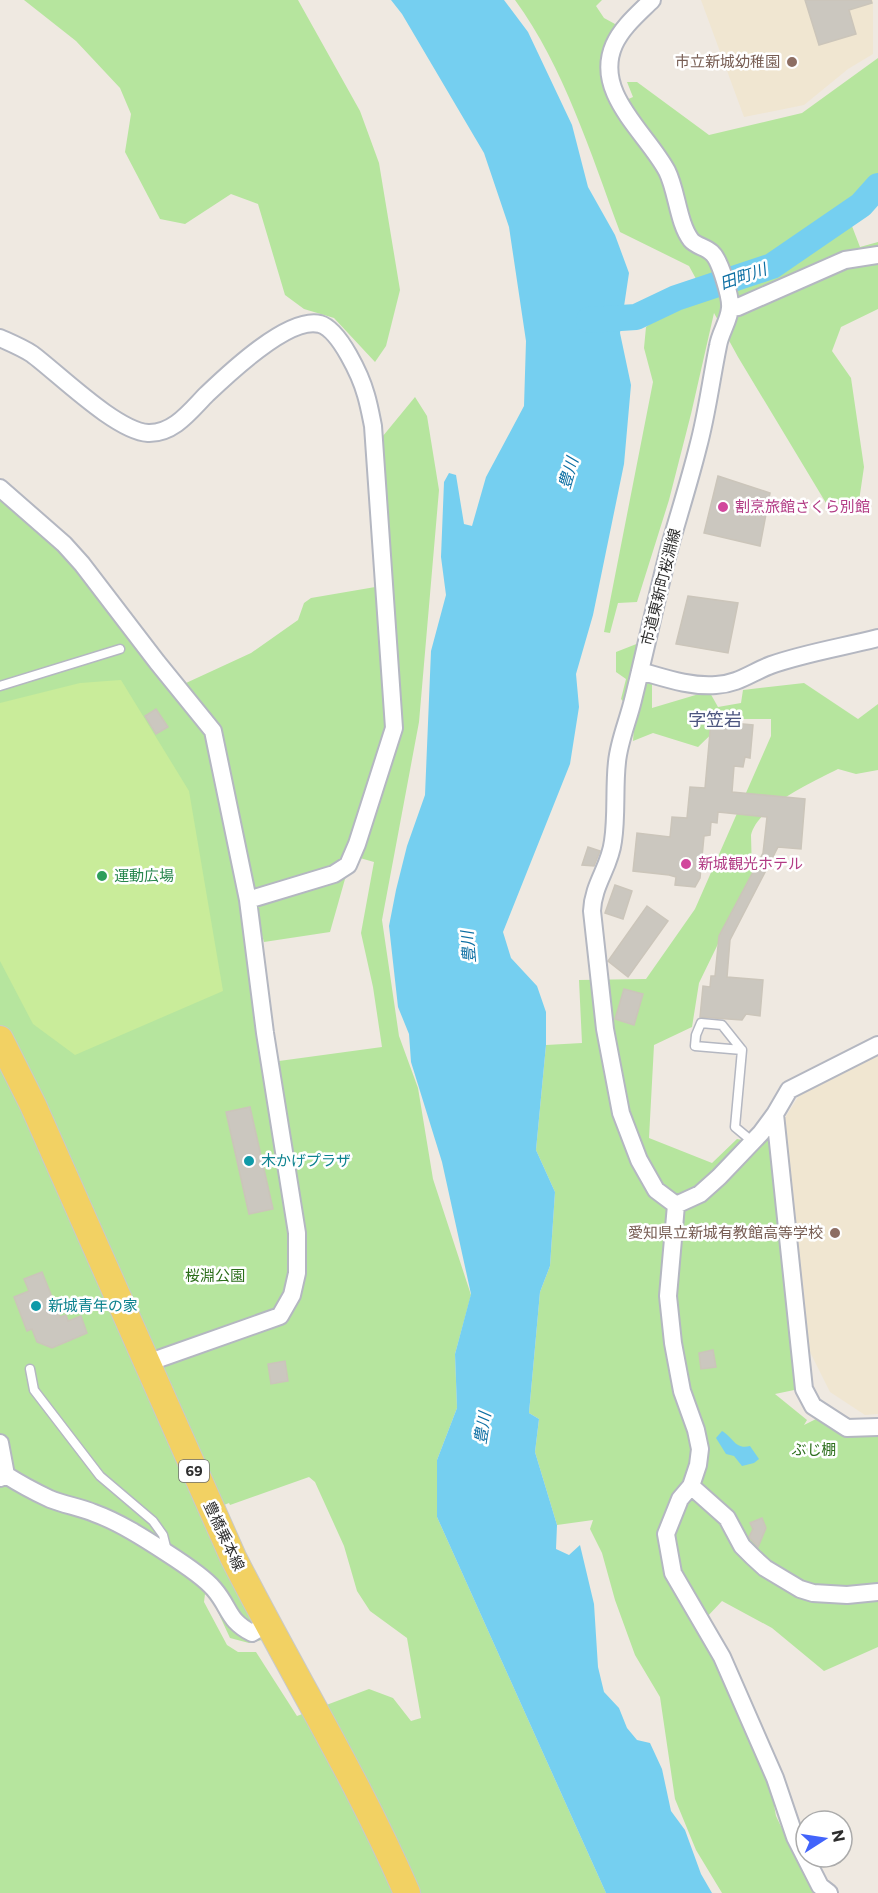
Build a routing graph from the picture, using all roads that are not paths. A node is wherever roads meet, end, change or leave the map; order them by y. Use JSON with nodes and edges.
{"nodes":[{"id":1,"x":652,"y":0,"type":"edge"},
{"id":2,"x":878,"y":255,"type":"edge"},
{"id":3,"x":730,"y":308,"type":"junction"},
{"id":4,"x":0,"y":338,"type":"edge"},
{"id":5,"x":0,"y":488,"type":"edge"},
{"id":6,"x":878,"y":638,"type":"edge"},
{"id":7,"x":120,"y":649,"type":"dead end"},
{"id":8,"x":640,"y":671,"type":"junction"},
{"id":9,"x":0,"y":686,"type":"edge"},
{"id":10,"x":248,"y":900,"type":"junction"},
{"id":11,"x":0,"y":1039,"type":"edge"},
{"id":12,"x":878,"y":1045,"type":"edge"},
{"id":13,"x":742,"y":1050,"type":"junction"},
{"id":14,"x":776,"y":1114,"type":"junction"},
{"id":15,"x":753,"y":1142,"type":"junction"},
{"id":16,"x":676,"y":1204,"type":"junction"},
{"id":17,"x":147,"y":1363,"type":"junction"},
{"id":18,"x":30,"y":1369,"type":"dead end"},
{"id":19,"x":878,"y":1427,"type":"edge"},
{"id":20,"x":0,"y":1443,"type":"edge"},
{"id":21,"x":3,"y":1477,"type":"edge"},
{"id":22,"x":691,"y":1486,"type":"junction"},
{"id":23,"x":168,"y":1553,"type":"junction"},
{"id":24,"x":878,"y":1592,"type":"edge"},
{"id":25,"x":267,"y":1624,"type":"junction"},
{"id":26,"x":407,"y":1893,"type":"edge"},
{"id":27,"x":829,"y":1893,"type":"edge"}],
"edges":[{"from":1,"to":3,"type":"street"},
{"from":2,"to":3,"type":"street"},
{"from":3,"to":8,"type":"street","name":"市道東新町桜淵線"},
{"from":4,"to":10,"type":"street"},
{"from":5,"to":10,"type":"street"},
{"from":6,"to":8,"type":"street"},
{"from":7,"to":9,"type":"lane"},
{"from":8,"to":16,"type":"street","name":"市道東新町桜淵線"},
{"from":10,"to":17,"type":"street"},
{"from":11,"to":17,"type":"main road","name":"豊橋乗本線","number":"69"},
{"from":12,"to":14,"type":"street"},
{"from":13,"to":13,"type":"lane"},
{"from":13,"to":15,"type":"lane"},
{"from":14,"to":15,"type":"street"},
{"from":14,"to":19,"type":"street"},
{"from":15,"to":16,"type":"street"},
{"from":16,"to":22,"type":"street"},
{"from":17,"to":25,"type":"main road","name":"豊橋乗本線","number":"69"},
{"from":18,"to":23,"type":"lane"},
{"from":20,"to":21,"type":"street"},
{"from":21,"to":23,"type":"street"},
{"from":22,"to":24,"type":"street"},
{"from":22,"to":27,"type":"street"},
{"from":23,"to":25,"type":"street"},
{"from":25,"to":26,"type":"main road","name":"豊橋乗本線","number":"69"}]}
